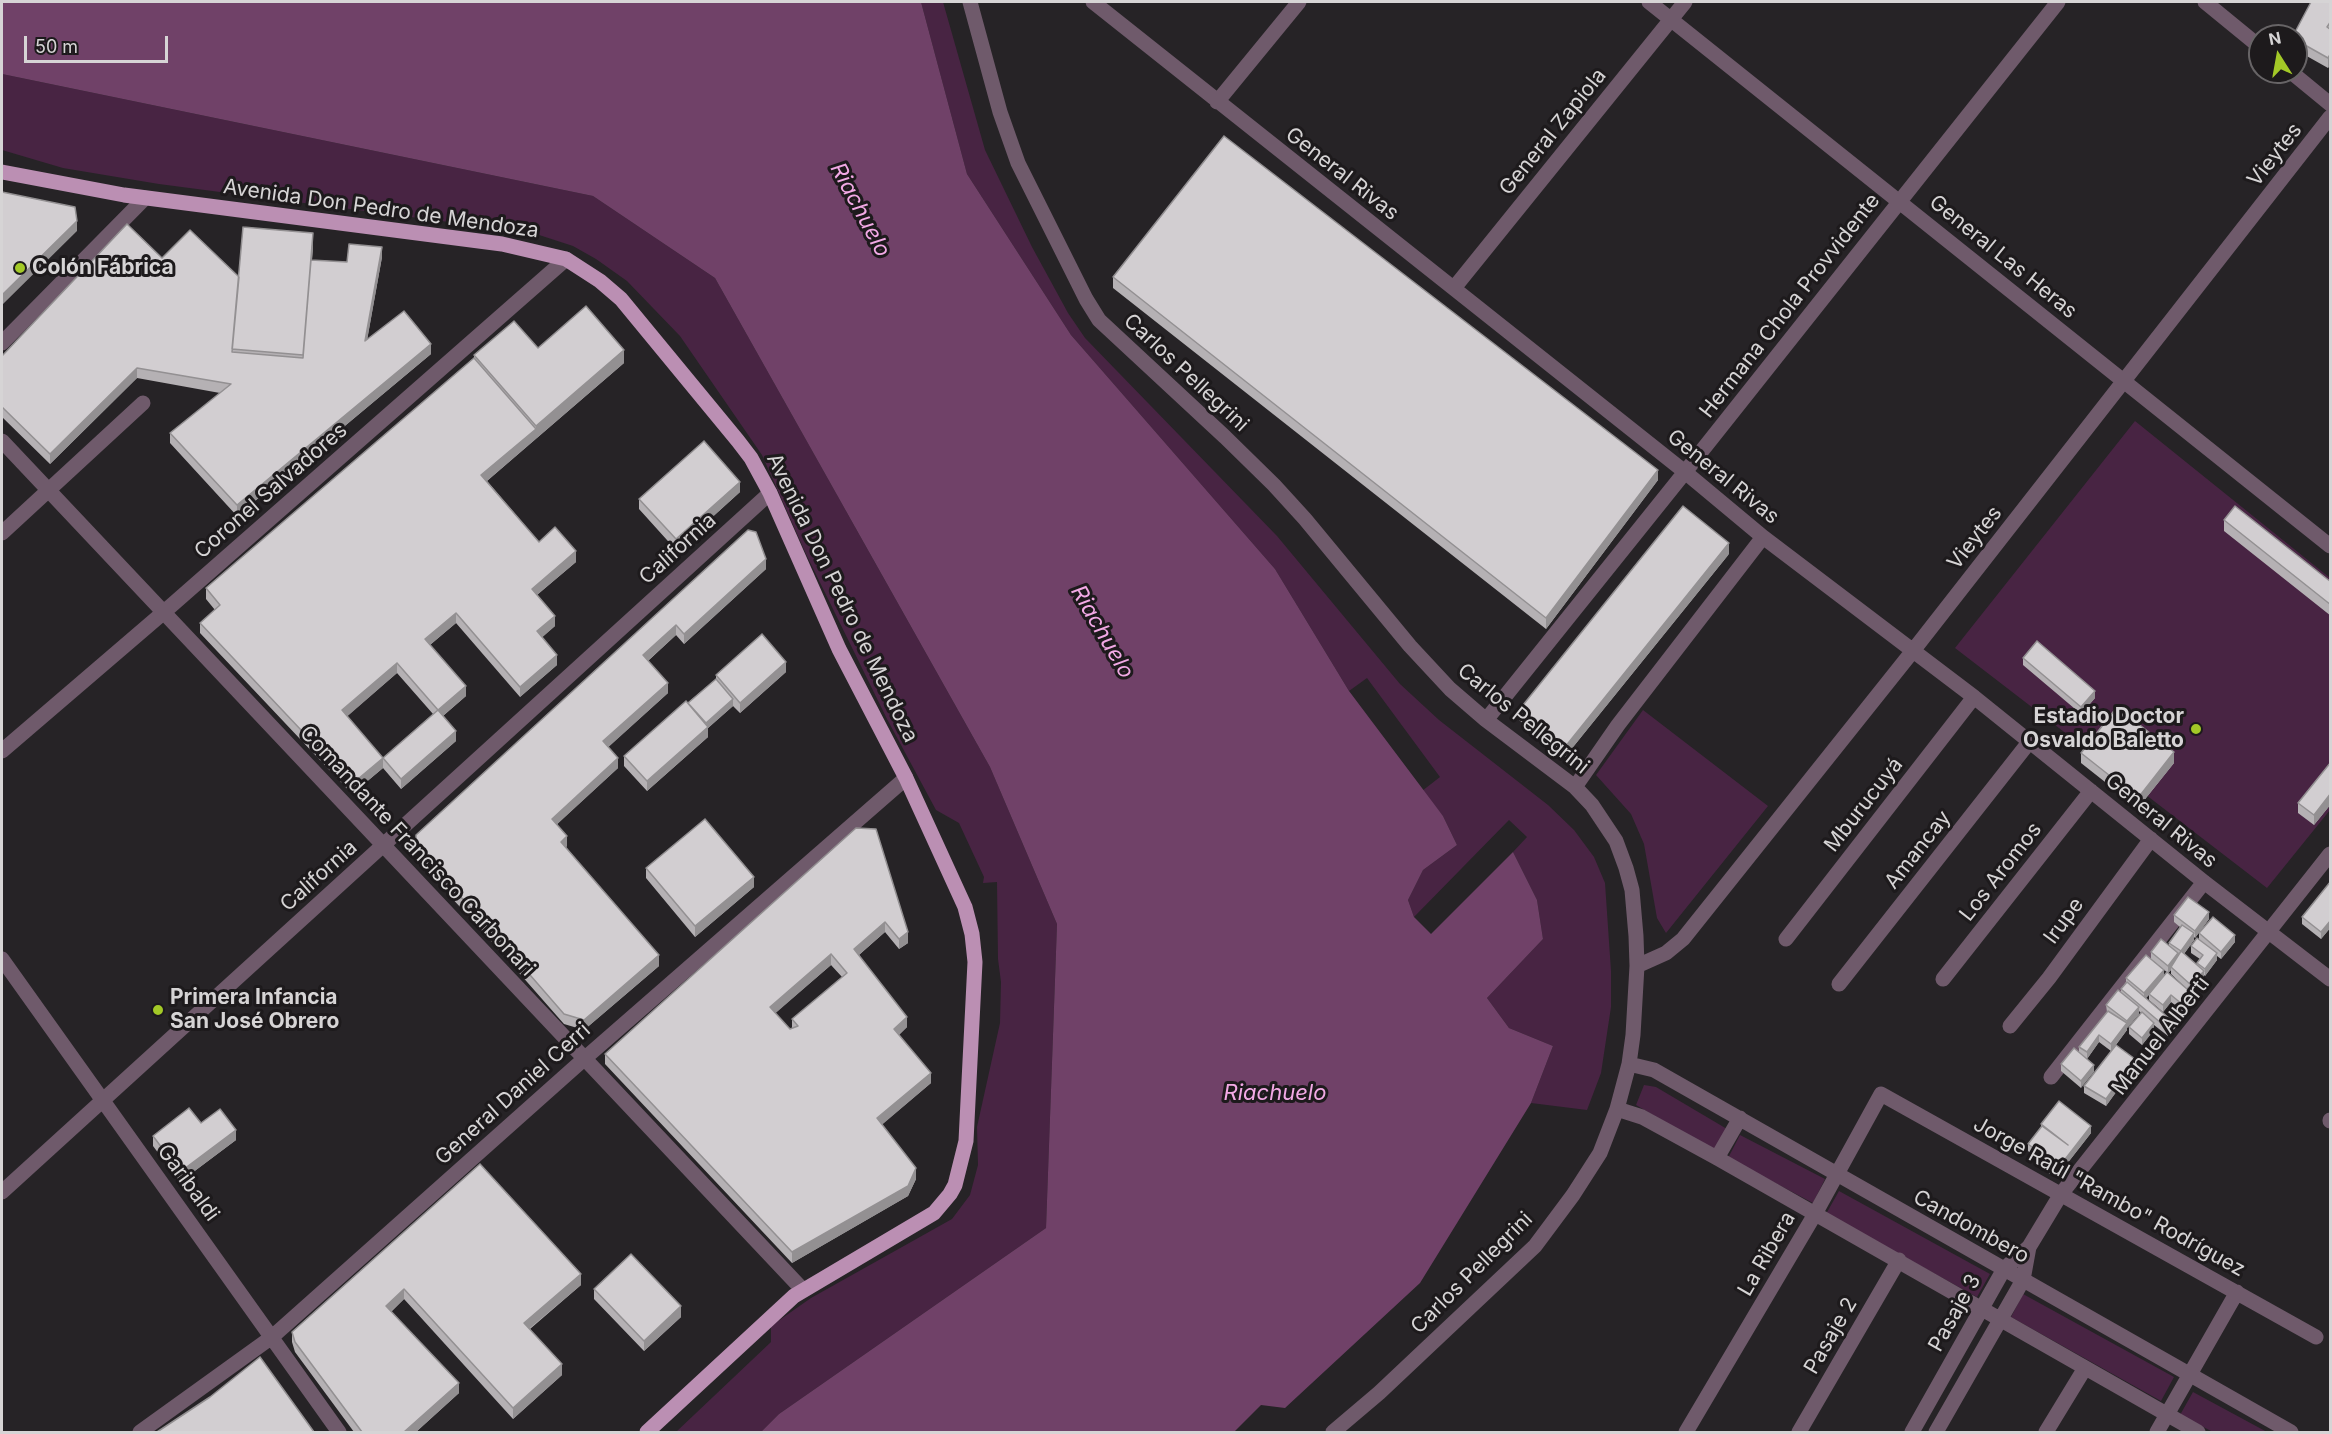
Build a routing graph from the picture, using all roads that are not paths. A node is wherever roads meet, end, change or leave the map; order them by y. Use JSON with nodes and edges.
{"nodes":[{"id":1,"x":970,"y":2,"type":"edge"},
{"id":2,"x":1093,"y":2,"type":"edge"},
{"id":3,"x":1299,"y":2,"type":"edge"},
{"id":4,"x":1649,"y":2,"type":"edge"},
{"id":5,"x":1685,"y":2,"type":"edge"},
{"id":6,"x":2058,"y":2,"type":"edge"},
{"id":7,"x":2205,"y":2,"type":"edge"},
{"id":8,"x":1672,"y":19,"type":"junction"},
{"id":9,"x":2248,"y":37,"type":"edge"},
{"id":10,"x":2306,"y":84,"type":"edge"},
{"id":11,"x":1217,"y":102,"type":"junction"},
{"id":12,"x":2331,"y":104,"type":"edge"},
{"id":13,"x":2331,"y":117,"type":"edge"},
{"id":14,"x":2,"y":172,"type":"edge"},
{"id":15,"x":145,"y":198,"type":"junction"},
{"id":16,"x":1900,"y":201,"type":"junction"},
{"id":17,"x":566,"y":259,"type":"junction"},
{"id":18,"x":1454,"y":288,"type":"junction"},
{"id":19,"x":2,"y":343,"type":"edge"},
{"id":20,"x":2124,"y":382,"type":"junction"},
{"id":21,"x":142,"y":403,"type":"dead end"},
{"id":22,"x":2,"y":441,"type":"edge"},
{"id":23,"x":1685,"y":472,"type":"junction"},
{"id":24,"x":47,"y":491,"type":"junction"},
{"id":25,"x":770,"y":493,"type":"junction"},
{"id":26,"x":2,"y":532,"type":"edge"},
{"id":27,"x":1763,"y":537,"type":"junction"},
{"id":28,"x":2331,"y":546,"type":"edge"},
{"id":29,"x":164,"y":612,"type":"junction"},
{"id":30,"x":1912,"y":652,"type":"junction"},
{"id":31,"x":1974,"y":697,"type":"junction"},
{"id":32,"x":1486,"y":720,"type":"junction"},
{"id":33,"x":2030,"y":741,"type":"junction"},
{"id":34,"x":2,"y":751,"type":"edge"},
{"id":35,"x":906,"y":778,"type":"junction"},
{"id":36,"x":1575,"y":787,"type":"junction"},
{"id":37,"x":2091,"y":791,"type":"junction"},
{"id":38,"x":2151,"y":839,"type":"junction"},
{"id":39,"x":383,"y":847,"type":"junction"},
{"id":40,"x":2331,"y":854,"type":"edge"},
{"id":41,"x":2204,"y":882,"type":"junction"},
{"id":42,"x":2270,"y":932,"type":"junction"},
{"id":43,"x":1786,"y":939,"type":"dead end"},
{"id":44,"x":2,"y":960,"type":"edge"},
{"id":45,"x":1637,"y":966,"type":"junction"},
{"id":46,"x":1943,"y":979,"type":"dead end"},
{"id":47,"x":2331,"y":979,"type":"edge"},
{"id":48,"x":1839,"y":984,"type":"dead end"},
{"id":49,"x":2010,"y":1026,"type":"dead end"},
{"id":50,"x":584,"y":1059,"type":"junction"},
{"id":51,"x":1629,"y":1064,"type":"junction"},
{"id":52,"x":2051,"y":1077,"type":"dead end"},
{"id":53,"x":1881,"y":1094,"type":"joint"},
{"id":54,"x":103,"y":1101,"type":"junction"},
{"id":55,"x":1617,"y":1109,"type":"junction"},
{"id":56,"x":1740,"y":1118,"type":"junction"},
{"id":57,"x":1717,"y":1158,"type":"junction"},
{"id":58,"x":1836,"y":1174,"type":"junction"},
{"id":59,"x":2,"y":1192,"type":"edge"},
{"id":60,"x":2061,"y":1194,"type":"junction"},
{"id":61,"x":1815,"y":1214,"type":"junction"},
{"id":62,"x":2029,"y":1247,"type":"junction"},
{"id":63,"x":1899,"y":1260,"type":"junction"},
{"id":64,"x":2004,"y":1269,"type":"junction"},
{"id":65,"x":2023,"y":1280,"type":"junction"},
{"id":66,"x":802,"y":1289,"type":"junction"},
{"id":67,"x":2237,"y":1292,"type":"junction"},
{"id":68,"x":1982,"y":1310,"type":"junction"},
{"id":69,"x":2000,"y":1319,"type":"junction"},
{"id":70,"x":272,"y":1337,"type":"junction"},
{"id":71,"x":2316,"y":1337,"type":"dead end"},
{"id":72,"x":2085,"y":1368,"type":"junction"},
{"id":73,"x":2190,"y":1374,"type":"junction"},
{"id":74,"x":2167,"y":1415,"type":"junction"},
{"id":75,"x":140,"y":1432,"type":"edge"},
{"id":76,"x":339,"y":1432,"type":"edge"},
{"id":77,"x":647,"y":1432,"type":"edge"},
{"id":78,"x":1333,"y":1432,"type":"edge"},
{"id":79,"x":1686,"y":1432,"type":"edge"},
{"id":80,"x":1799,"y":1432,"type":"edge"},
{"id":81,"x":1912,"y":1432,"type":"edge"},
{"id":82,"x":1936,"y":1432,"type":"edge"},
{"id":83,"x":2046,"y":1432,"type":"edge"},
{"id":84,"x":2157,"y":1432,"type":"edge"},
{"id":85,"x":2198,"y":1432,"type":"edge"},
{"id":86,"x":2291,"y":1432,"type":"edge"}],
"edges":[{"from":1,"to":32,"type":"street","name":"Carlos Pellegrini"},
{"from":2,"to":11,"type":"street","name":"General Rivas"},
{"from":3,"to":11,"type":"street"},
{"from":4,"to":8,"type":"street","name":"General Las Heras"},
{"from":5,"to":8,"type":"street","name":"General Zapiola"},
{"from":6,"to":16,"type":"street","name":"Hermana Chola Provvidente"},
{"from":7,"to":9,"type":"street"},
{"from":8,"to":16,"type":"street","name":"General Las Heras"},
{"from":8,"to":18,"type":"street","name":"General Zapiola"},
{"from":10,"to":12,"type":"street"},
{"from":11,"to":18,"type":"street","name":"General Rivas"},
{"from":13,"to":20,"type":"street","name":"Vieytes"},
{"from":14,"to":15,"type":"main road","name":"Avenida Don Pedro de Mendoza"},
{"from":15,"to":17,"type":"main road","name":"Avenida Don Pedro de Mendoza"},
{"from":15,"to":19,"type":"street"},
{"from":16,"to":20,"type":"street","name":"General Las Heras"},
{"from":16,"to":23,"type":"street","name":"Hermana Chola Provvidente"},
{"from":17,"to":25,"type":"main road","name":"Avenida Don Pedro de Mendoza"},
{"from":17,"to":29,"type":"street","name":"Coronel Salvadores"},
{"from":18,"to":23,"type":"street","name":"General Rivas"},
{"from":20,"to":28,"type":"street","name":"General Las Heras"},
{"from":20,"to":30,"type":"street","name":"Vieytes"},
{"from":21,"to":24,"type":"street"},
{"from":22,"to":24,"type":"street","name":"Comandante Francisco Carbonari"},
{"from":23,"to":27,"type":"street","name":"General Rivas"},
{"from":23,"to":32,"type":"street","name":"Hermana Chola Provvidente"},
{"from":24,"to":26,"type":"street"},
{"from":24,"to":29,"type":"street","name":"Comandante Francisco Carbonari"},
{"from":25,"to":35,"type":"main road","name":"Avenida Don Pedro de Mendoza"},
{"from":25,"to":39,"type":"street","name":"California"},
{"from":27,"to":30,"type":"street","name":"General Rivas"},
{"from":27,"to":36,"type":"street"},
{"from":29,"to":34,"type":"street","name":"Coronel Salvadores"},
{"from":29,"to":39,"type":"street","name":"Comandante Francisco Carbonari"},
{"from":30,"to":31,"type":"street","name":"General Rivas"},
{"from":30,"to":45,"type":"street","name":"Vieytes"},
{"from":31,"to":33,"type":"street","name":"General Rivas"},
{"from":31,"to":43,"type":"street","name":"Mburucuyá"},
{"from":32,"to":36,"type":"street","name":"Carlos Pellegrini"},
{"from":33,"to":37,"type":"street","name":"General Rivas"},
{"from":33,"to":48,"type":"street","name":"Amancay"},
{"from":35,"to":50,"type":"street","name":"General Daniel Cerri"},
{"from":35,"to":66,"type":"main road","name":"Avenida Don Pedro de Mendoza"},
{"from":36,"to":45,"type":"street","name":"Carlos Pellegrini"},
{"from":37,"to":38,"type":"street","name":"General Rivas"},
{"from":37,"to":46,"type":"street","name":"Los Aromos"},
{"from":38,"to":41,"type":"street","name":"General Rivas"},
{"from":38,"to":49,"type":"street","name":"Irupe"},
{"from":39,"to":50,"type":"street","name":"Comandante Francisco Carbonari"},
{"from":39,"to":54,"type":"street","name":"California"},
{"from":40,"to":42,"type":"street","name":"Manuel Alberti"},
{"from":41,"to":42,"type":"street","name":"General Rivas"},
{"from":41,"to":52,"type":"street"},
{"from":42,"to":47,"type":"street","name":"General Rivas"},
{"from":42,"to":60,"type":"street","name":"Manuel Alberti"},
{"from":44,"to":54,"type":"street","name":"Garibaldi"},
{"from":45,"to":51,"type":"street","name":"Carlos Pellegrini"},
{"from":50,"to":66,"type":"street","name":"Comandante Francisco Carbonari"},
{"from":50,"to":70,"type":"street","name":"General Daniel Cerri"},
{"from":51,"to":55,"type":"street","name":"Carlos Pellegrini"},
{"from":51,"to":56,"type":"street","name":"Candombero"},
{"from":53,"to":58,"type":"street","name":"La Ribera"},
{"from":53,"to":60,"type":"street","name":"Jorge Raúl \"Rambo\" Rodríguez"},
{"from":54,"to":59,"type":"street","name":"California"},
{"from":54,"to":70,"type":"street","name":"Garibaldi"},
{"from":55,"to":57,"type":"street"},
{"from":55,"to":78,"type":"street","name":"Carlos Pellegrini"},
{"from":56,"to":57,"type":"street"},
{"from":56,"to":58,"type":"street","name":"Candombero"},
{"from":57,"to":61,"type":"street"},
{"from":58,"to":61,"type":"street","name":"La Ribera"},
{"from":58,"to":64,"type":"street","name":"Candombero"},
{"from":60,"to":62,"type":"street","name":"Manuel Alberti"},
{"from":60,"to":67,"type":"street","name":"Jorge Raúl \"Rambo\" Rodríguez"},
{"from":61,"to":63,"type":"street"},
{"from":61,"to":79,"type":"street","name":"La Ribera"},
{"from":62,"to":64,"type":"street","name":"Pasaje 3"},
{"from":62,"to":65,"type":"street","name":"Pasaje 3"},
{"from":63,"to":68,"type":"street"},
{"from":63,"to":80,"type":"street","name":"Pasaje 2"},
{"from":64,"to":65,"type":"street","name":"Candombero"},
{"from":64,"to":68,"type":"street","name":"Pasaje 3"},
{"from":65,"to":69,"type":"street","name":"Pasaje 3"},
{"from":65,"to":73,"type":"street","name":"Candombero"},
{"from":66,"to":77,"type":"main road","name":"Avenida Don Pedro de Mendoza"},
{"from":67,"to":71,"type":"street","name":"Jorge Raúl \"Rambo\" Rodríguez"},
{"from":67,"to":73,"type":"street"},
{"from":68,"to":69,"type":"street"},
{"from":68,"to":81,"type":"street","name":"Pasaje 3"},
{"from":69,"to":72,"type":"street"},
{"from":69,"to":82,"type":"street","name":"Pasaje 3"},
{"from":70,"to":75,"type":"street","name":"General Daniel Cerri"},
{"from":70,"to":76,"type":"street","name":"Garibaldi"},
{"from":72,"to":74,"type":"street"},
{"from":72,"to":83,"type":"street"},
{"from":73,"to":74,"type":"street"},
{"from":73,"to":86,"type":"street","name":"Candombero"},
{"from":74,"to":84,"type":"street"},
{"from":74,"to":85,"type":"street"}]}
